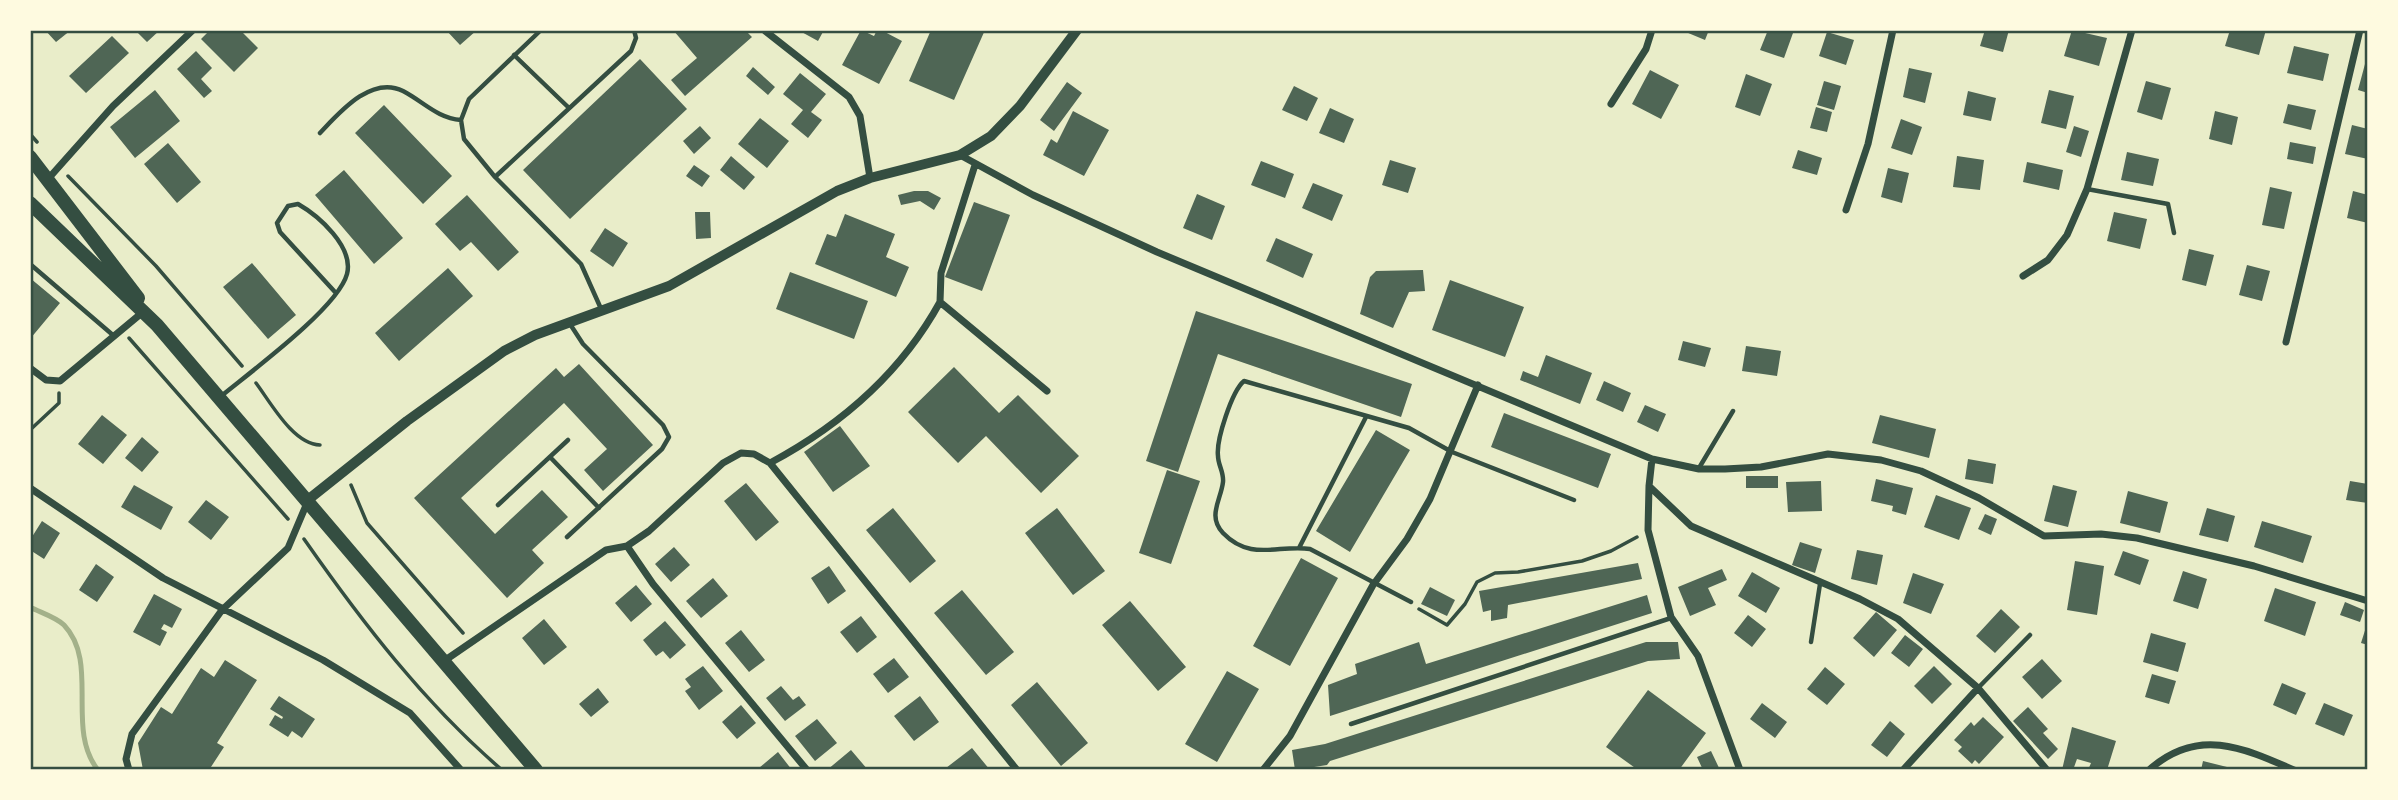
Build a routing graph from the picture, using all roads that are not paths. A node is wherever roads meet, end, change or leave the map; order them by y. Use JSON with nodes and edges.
{"nodes":[{"id":1,"x":193,"y":30,"type":"edge"},
{"id":2,"x":541,"y":30,"type":"edge"},
{"id":3,"x":634,"y":30,"type":"edge"},
{"id":4,"x":764,"y":30,"type":"edge"},
{"id":5,"x":1077,"y":30,"type":"edge"},
{"id":6,"x":1652,"y":30,"type":"edge"},
{"id":7,"x":1893,"y":30,"type":"edge"},
{"id":8,"x":2132,"y":30,"type":"edge"},
{"id":9,"x":2360,"y":30,"type":"edge"},
{"id":10,"x":514,"y":55,"type":"junction"},
{"id":11,"x":1611,"y":104,"type":"dead end"},
{"id":12,"x":568,"y":107,"type":"junction"},
{"id":13,"x":461,"y":120,"type":"junction"},
{"id":14,"x":320,"y":133,"type":"dead end"},
{"id":15,"x":960,"y":155,"type":"junction"},
{"id":16,"x":30,"y":157,"type":"edge"},
{"id":17,"x":975,"y":165,"type":"junction"},
{"id":18,"x":495,"y":177,"type":"junction"},
{"id":19,"x":870,"y":177,"type":"junction"},
{"id":20,"x":48,"y":179,"type":"junction"},
{"id":21,"x":2087,"y":189,"type":"junction"},
{"id":22,"x":30,"y":203,"type":"edge"},
{"id":23,"x":1846,"y":211,"type":"dead end"},
{"id":24,"x":2174,"y":233,"type":"dead end"},
{"id":25,"x":30,"y":264,"type":"edge"},
{"id":26,"x":2023,"y":276,"type":"dead end"},
{"id":27,"x":335,"y":292,"type":"junction"},
{"id":28,"x":940,"y":302,"type":"junction"},
{"id":29,"x":143,"y":312,"type":"junction"},
{"id":30,"x":603,"y":312,"type":"junction"},
{"id":31,"x":570,"y":323,"type":"junction"},
{"id":32,"x":157,"y":325,"type":"junction"},
{"id":33,"x":114,"y":336,"type":"junction"},
{"id":34,"x":2286,"y":342,"type":"dead end"},
{"id":35,"x":30,"y":368,"type":"edge"},
{"id":36,"x":1478,"y":386,"type":"junction"},
{"id":37,"x":1046,"y":390,"type":"dead end"},
{"id":38,"x":220,"y":398,"type":"junction"},
{"id":39,"x":1732,"y":411,"type":"dead end"},
{"id":40,"x":1366,"y":417,"type":"junction"},
{"id":41,"x":568,"y":440,"type":"dead end"},
{"id":42,"x":1452,"y":452,"type":"junction"},
{"id":43,"x":550,"y":457,"type":"junction"},
{"id":44,"x":1652,"y":459,"type":"junction"},
{"id":45,"x":770,"y":463,"type":"junction"},
{"id":46,"x":1699,"y":469,"type":"junction"},
{"id":47,"x":1648,"y":486,"type":"junction"},
{"id":48,"x":30,"y":488,"type":"edge"},
{"id":49,"x":309,"y":499,"type":"junction"},
{"id":50,"x":1574,"y":500,"type":"dead end"},
{"id":51,"x":498,"y":505,"type":"dead end"},
{"id":52,"x":599,"y":508,"type":"junction"},
{"id":53,"x":567,"y":537,"type":"dead end"},
{"id":54,"x":628,"y":546,"type":"junction"},
{"id":55,"x":1299,"y":548,"type":"junction"},
{"id":56,"x":1820,"y":584,"type":"junction"},
{"id":57,"x":1373,"y":585,"type":"junction"},
{"id":58,"x":2368,"y":601,"type":"edge"},
{"id":59,"x":1411,"y":602,"type":"road end"},
{"id":60,"x":222,"y":610,"type":"junction"},
{"id":61,"x":1671,"y":617,"type":"junction"},
{"id":62,"x":2030,"y":635,"type":"dead end"},
{"id":63,"x":1811,"y":642,"type":"dead end"},
{"id":64,"x":444,"y":660,"type":"junction"},
{"id":65,"x":1978,"y":688,"type":"junction"},
{"id":66,"x":1351,"y":724,"type":"dead end"},
{"id":67,"x":129,"y":770,"type":"edge"},
{"id":68,"x":461,"y":770,"type":"edge"},
{"id":69,"x":536,"y":770,"type":"edge"},
{"id":70,"x":807,"y":770,"type":"edge"},
{"id":71,"x":1017,"y":770,"type":"edge"},
{"id":72,"x":1263,"y":770,"type":"edge"},
{"id":73,"x":1740,"y":770,"type":"edge"},
{"id":74,"x":1903,"y":770,"type":"edge"},
{"id":75,"x":2047,"y":770,"type":"edge"},
{"id":76,"x":2149,"y":770,"type":"edge"},
{"id":77,"x":2294,"y":770,"type":"edge"}],
"edges":[{"from":1,"to":20,"type":"street"},
{"from":2,"to":10,"type":"lane"},
{"from":3,"to":12,"type":"lane"},
{"from":4,"to":19,"type":"street"},
{"from":5,"to":15,"type":"street"},
{"from":6,"to":11,"type":"street"},
{"from":7,"to":23,"type":"street"},
{"from":8,"to":21,"type":"street"},
{"from":9,"to":34,"type":"street"},
{"from":10,"to":12,"type":"lane"},
{"from":10,"to":13,"type":"lane"},
{"from":12,"to":18,"type":"lane"},
{"from":13,"to":14,"type":"lane"},
{"from":13,"to":18,"type":"lane"},
{"from":15,"to":17,"type":"street"},
{"from":15,"to":19,"type":"street"},
{"from":16,"to":20,"type":"main road"},
{"from":17,"to":28,"type":"street"},
{"from":17,"to":36,"type":"street"},
{"from":18,"to":30,"type":"lane"},
{"from":19,"to":30,"type":"street"},
{"from":20,"to":32,"type":"main road"},
{"from":21,"to":24,"type":"lane"},
{"from":21,"to":26,"type":"street"},
{"from":22,"to":29,"type":"main road"},
{"from":25,"to":33,"type":"lane"},
{"from":27,"to":27,"type":"lane"},
{"from":27,"to":38,"type":"lane"},
{"from":28,"to":37,"type":"street"},
{"from":28,"to":45,"type":"street"},
{"from":29,"to":32,"type":"main road"},
{"from":29,"to":33,"type":"street"},
{"from":30,"to":31,"type":"street"},
{"from":31,"to":49,"type":"street"},
{"from":31,"to":52,"type":"lane"},
{"from":32,"to":38,"type":"main road"},
{"from":33,"to":35,"type":"street"},
{"from":36,"to":42,"type":"street"},
{"from":36,"to":44,"type":"street"},
{"from":38,"to":49,"type":"main road"},
{"from":39,"to":46,"type":"lane"},
{"from":40,"to":42,"type":"lane"},
{"from":40,"to":55,"type":"lane"},
{"from":40,"to":55,"type":"lane"},
{"from":41,"to":43,"type":"lane"},
{"from":42,"to":50,"type":"lane"},
{"from":42,"to":57,"type":"street"},
{"from":43,"to":51,"type":"lane"},
{"from":43,"to":52,"type":"lane"},
{"from":44,"to":46,"type":"street"},
{"from":44,"to":47,"type":"street"},
{"from":45,"to":54,"type":"street"},
{"from":45,"to":71,"type":"street"},
{"from":46,"to":58,"type":"street"},
{"from":47,"to":56,"type":"street"},
{"from":47,"to":61,"type":"street"},
{"from":48,"to":60,"type":"street"},
{"from":49,"to":60,"type":"street"},
{"from":49,"to":64,"type":"main road"},
{"from":52,"to":53,"type":"lane"},
{"from":54,"to":64,"type":"street"},
{"from":54,"to":70,"type":"street"},
{"from":55,"to":57,"type":"lane"},
{"from":56,"to":63,"type":"lane"},
{"from":56,"to":65,"type":"street"},
{"from":57,"to":59,"type":"lane"},
{"from":57,"to":72,"type":"street"},
{"from":60,"to":67,"type":"street"},
{"from":60,"to":68,"type":"street"},
{"from":61,"to":66,"type":"lane"},
{"from":61,"to":73,"type":"street"},
{"from":62,"to":65,"type":"lane"},
{"from":64,"to":69,"type":"main road"},
{"from":65,"to":74,"type":"street"},
{"from":65,"to":75,"type":"street"},
{"from":76,"to":77,"type":"street"}]}
